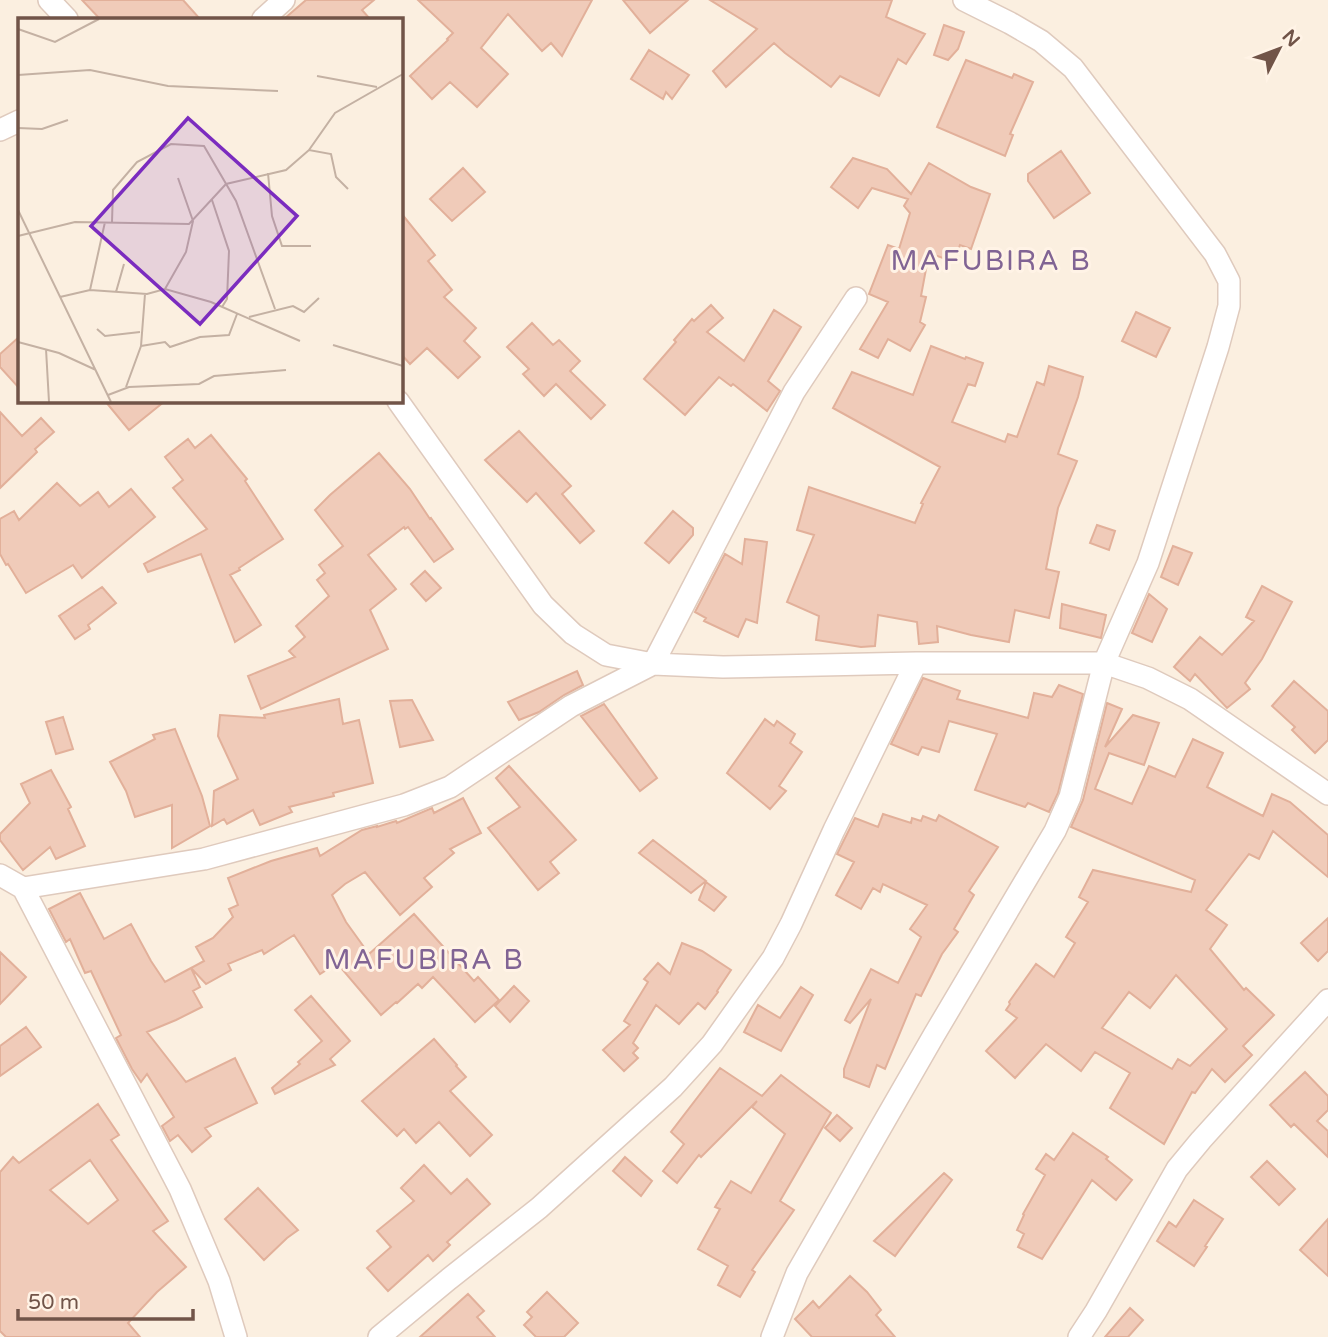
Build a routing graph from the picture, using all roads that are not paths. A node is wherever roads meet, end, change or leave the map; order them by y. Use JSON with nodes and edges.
{"nodes":[{"id":1,"x":49,"y":0,"type":"edge"},
{"id":2,"x":284,"y":0,"type":"edge"},
{"id":3,"x":964,"y":0,"type":"edge"},
{"id":4,"x":66,"y":18,"type":"edge"},
{"id":5,"x":264,"y":18,"type":"edge"},
{"id":6,"x":18,"y":121,"type":"edge"},
{"id":7,"x":0,"y":130,"type":"edge"},
{"id":8,"x":856,"y":298,"type":"dead end"},
{"id":9,"x":399,"y":402,"type":"edge"},
{"id":10,"x":916,"y":663,"type":"junction"},
{"id":11,"x":1104,"y":663,"type":"junction"},
{"id":12,"x":653,"y":664,"type":"junction"},
{"id":13,"x":1328,"y":794,"type":"edge"},
{"id":14,"x":0,"y":875,"type":"edge"},
{"id":15,"x":23,"y":888,"type":"junction"},
{"id":16,"x":1328,"y":1000,"type":"edge"},
{"id":17,"x":236,"y":1337,"type":"edge"},
{"id":18,"x":379,"y":1337,"type":"edge"},
{"id":19,"x":772,"y":1337,"type":"edge"},
{"id":20,"x":1079,"y":1337,"type":"edge"}],
"edges":[{"from":1,"to":4,"type":"street"},
{"from":2,"to":5,"type":"street"},
{"from":3,"to":11,"type":"street"},
{"from":6,"to":7,"type":"street"},
{"from":8,"to":12,"type":"street"},
{"from":9,"to":12,"type":"street"},
{"from":10,"to":11,"type":"street"},
{"from":10,"to":12,"type":"street"},
{"from":10,"to":18,"type":"street"},
{"from":11,"to":13,"type":"street"},
{"from":11,"to":19,"type":"street"},
{"from":12,"to":15,"type":"street"},
{"from":14,"to":15,"type":"street"},
{"from":15,"to":17,"type":"street"},
{"from":16,"to":20,"type":"street"}]}
